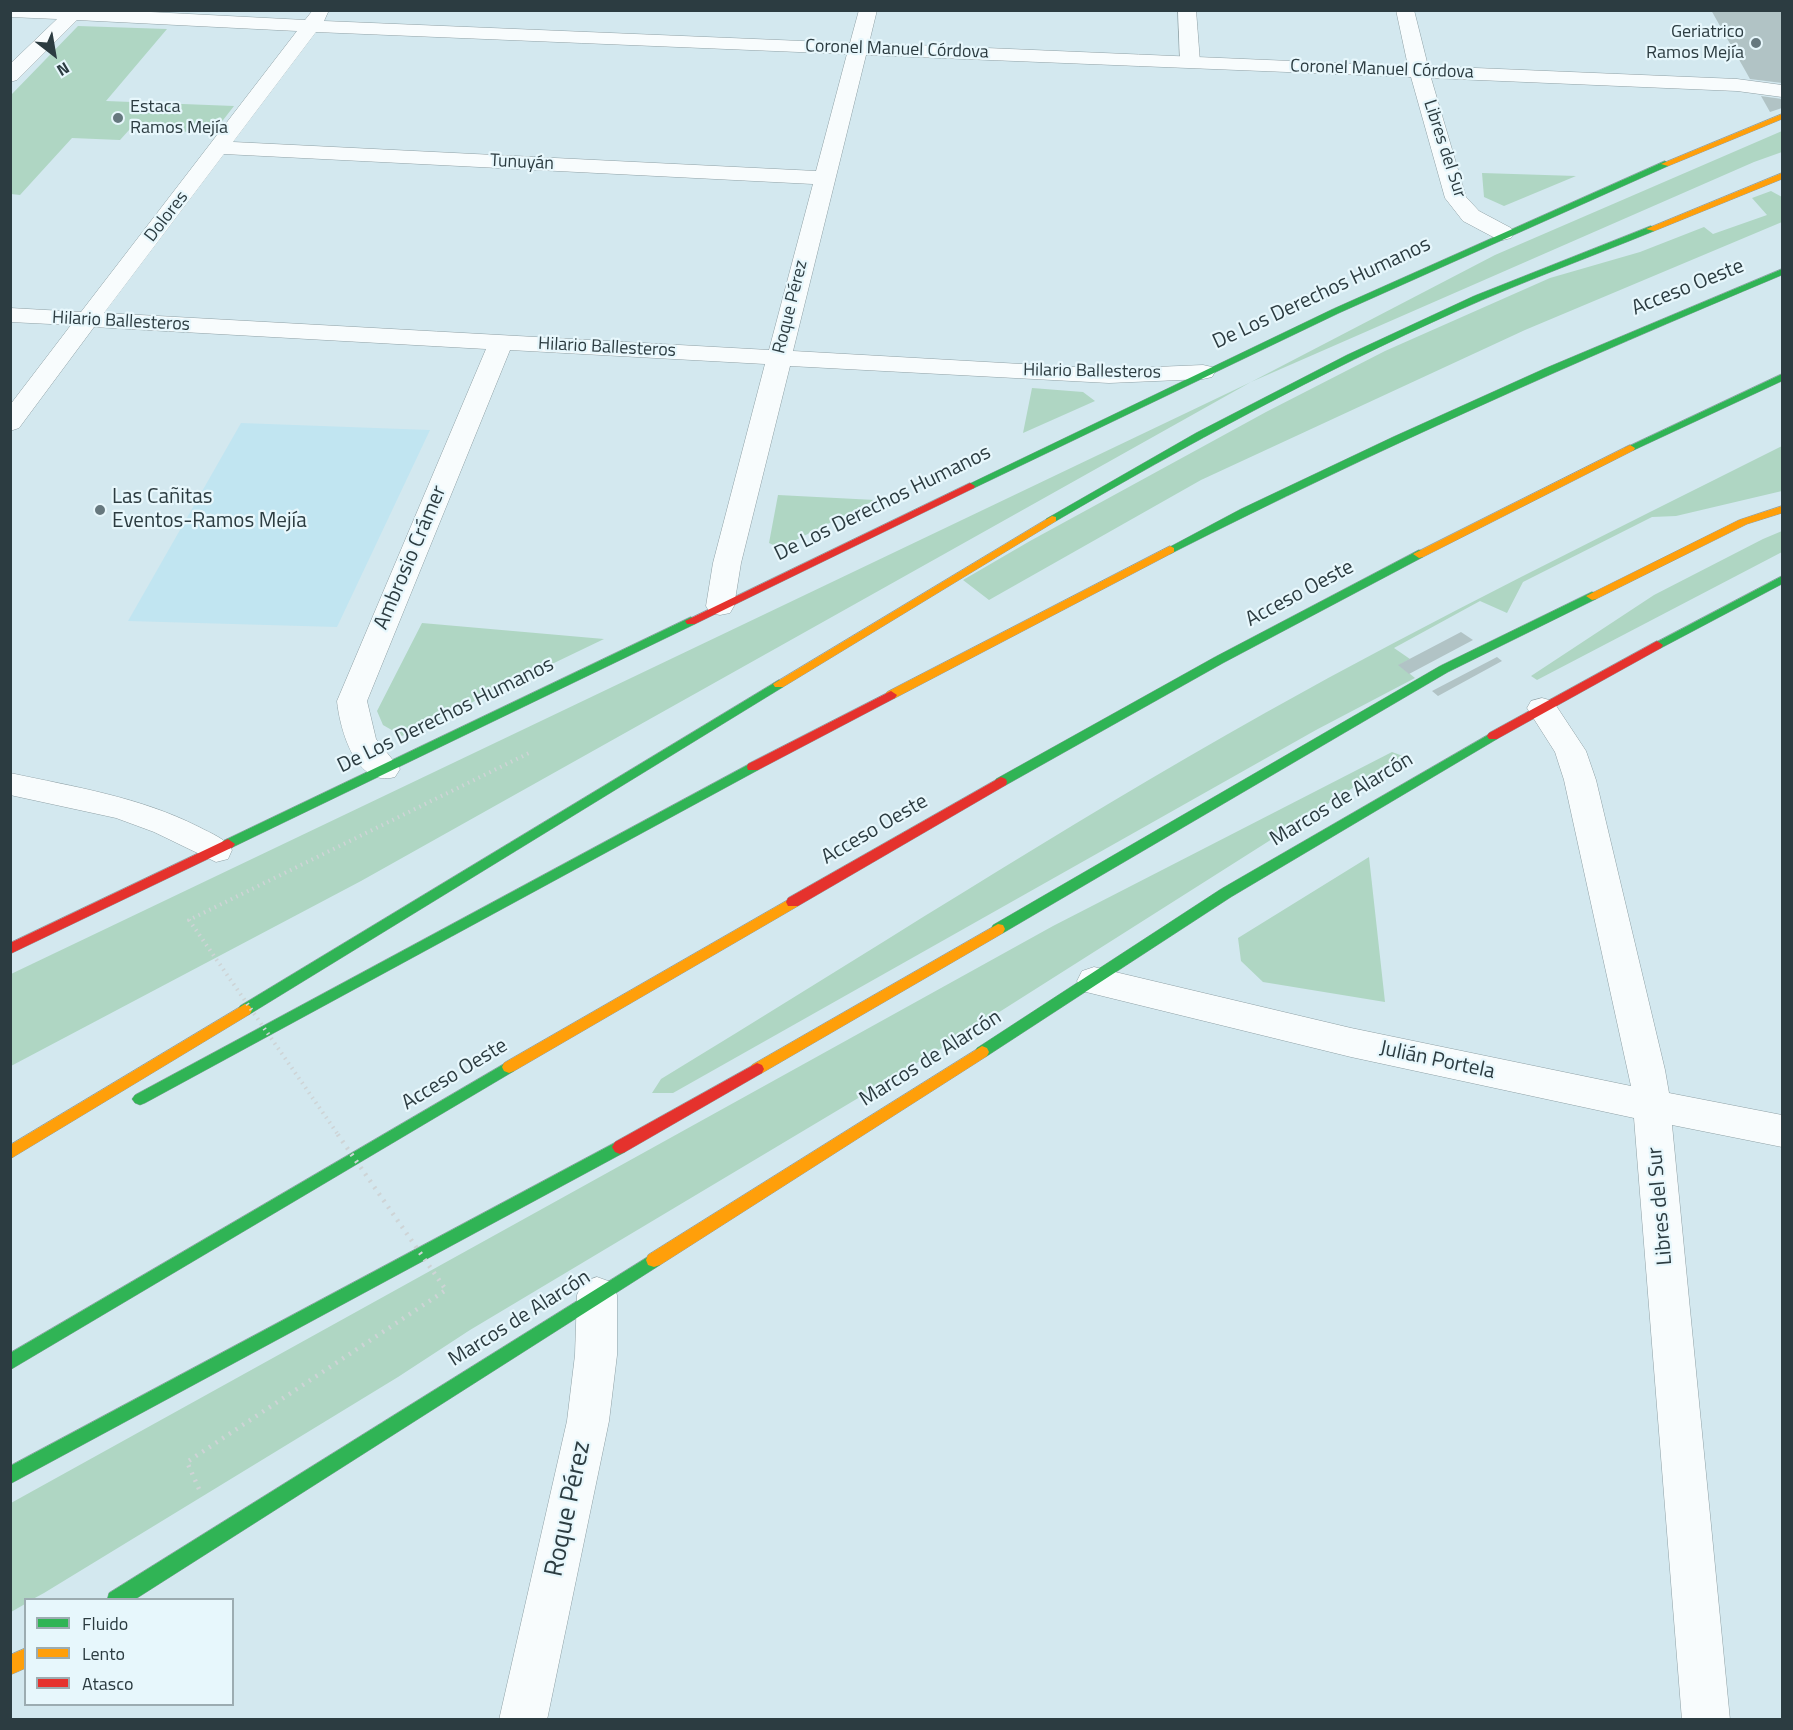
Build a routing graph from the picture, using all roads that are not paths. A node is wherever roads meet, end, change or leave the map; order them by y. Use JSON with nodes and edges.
{"nodes":[{"id":1,"x":868,"y":10,"type":"edge"},
{"id":2,"x":1187,"y":10,"type":"edge"},
{"id":3,"x":1405,"y":10,"type":"edge"},
{"id":4,"x":10,"y":11,"type":"edge"},
{"id":5,"x":73,"y":13,"type":"junction"},
{"id":6,"x":317,"y":18,"type":"edge"},
{"id":7,"x":857,"y":48,"type":"junction"},
{"id":8,"x":1190,"y":62,"type":"junction"},
{"id":9,"x":1419,"y":71,"type":"junction"},
{"id":10,"x":10,"y":76,"type":"edge"},
{"id":11,"x":1782,"y":91,"type":"edge"},
{"id":12,"x":1782,"y":116,"type":"edge"},
{"id":13,"x":220,"y":148,"type":"junction"},
{"id":14,"x":1782,"y":176,"type":"edge"},
{"id":15,"x":824,"y":178,"type":"junction"},
{"id":16,"x":1503,"y":233,"type":"junction"},
{"id":17,"x":1782,"y":272,"type":"edge"},
{"id":18,"x":10,"y":315,"type":"edge"},
{"id":19,"x":86,"y":320,"type":"junction"},
{"id":20,"x":501,"y":342,"type":"junction"},
{"id":21,"x":778,"y":357,"type":"junction"},
{"id":22,"x":1203,"y":372,"type":"junction"},
{"id":23,"x":1782,"y":377,"type":"edge"},
{"id":24,"x":10,"y":423,"type":"edge"},
{"id":25,"x":1782,"y":509,"type":"edge"},
{"id":26,"x":1782,"y":580,"type":"edge"},
{"id":27,"x":720,"y":606,"type":"junction"},
{"id":28,"x":1542,"y":708,"type":"junction"},
{"id":29,"x":384,"y":769,"type":"junction"},
{"id":30,"x":10,"y":784,"type":"edge"},
{"id":31,"x":216,"y":850,"type":"junction"},
{"id":32,"x":10,"y":949,"type":"edge"},
{"id":33,"x":1094,"y":981,"type":"junction"},
{"id":34,"x":1652,"y":1106,"type":"junction"},
{"id":35,"x":125,"y":1107,"type":"dead end"},
{"id":36,"x":1782,"y":1131,"type":"edge"},
{"id":37,"x":10,"y":1153,"type":"edge"},
{"id":38,"x":597,"y":1295,"type":"junction"},
{"id":39,"x":10,"y":1362,"type":"edge"},
{"id":40,"x":10,"y":1476,"type":"edge"},
{"id":41,"x":118,"y":1598,"type":"edge"},
{"id":42,"x":24,"y":1658,"type":"edge"},
{"id":43,"x":10,"y":1666,"type":"edge"},
{"id":44,"x":523,"y":1719,"type":"edge"},
{"id":45,"x":1706,"y":1719,"type":"edge"}],
"edges":[{"from":1,"to":7,"type":"street","name":"Roque Pérez"},
{"from":2,"to":8,"type":"street"},
{"from":3,"to":9,"type":"street","name":"Libres del Sur"},
{"from":4,"to":5,"type":"street","name":"Coronel Manuel Córdova"},
{"from":5,"to":6,"type":"street","name":"Coronel Manuel Córdova"},
{"from":5,"to":10,"type":"street"},
{"from":6,"to":7,"type":"street","name":"Coronel Manuel Córdova"},
{"from":6,"to":13,"type":"street","name":"Dolores"},
{"from":7,"to":8,"type":"street","name":"Coronel Manuel Córdova"},
{"from":7,"to":15,"type":"street","name":"Roque Pérez"},
{"from":8,"to":9,"type":"street","name":"Coronel Manuel Córdova"},
{"from":9,"to":11,"type":"street","name":"Coronel Manuel Córdova"},
{"from":9,"to":16,"type":"street","name":"Libres del Sur"},
{"from":12,"to":16,"type":"main road","name":"De Los Derechos Humanos"},
{"from":13,"to":15,"type":"street","name":"Tunuyán"},
{"from":13,"to":19,"type":"street","name":"Dolores"},
{"from":14,"to":37,"type":"main road"},
{"from":15,"to":21,"type":"street","name":"Roque Pérez"},
{"from":16,"to":22,"type":"main road","name":"De Los Derechos Humanos"},
{"from":17,"to":35,"type":"main road","name":"Acceso Oeste"},
{"from":18,"to":19,"type":"street","name":"Hilario Ballesteros"},
{"from":19,"to":20,"type":"street","name":"Hilario Ballesteros"},
{"from":19,"to":24,"type":"street","name":"Dolores"},
{"from":20,"to":21,"type":"street","name":"Hilario Ballesteros"},
{"from":20,"to":29,"type":"street","name":"Ambrosio Crámer"},
{"from":21,"to":22,"type":"street","name":"Hilario Ballesteros"},
{"from":21,"to":27,"type":"street","name":"Roque Pérez"},
{"from":22,"to":27,"type":"main road","name":"De Los Derechos Humanos"},
{"from":23,"to":39,"type":"main road","name":"Acceso Oeste"},
{"from":25,"to":40,"type":"main road"},
{"from":26,"to":28,"type":"main road","name":"Marcos de Alarcón"},
{"from":27,"to":29,"type":"main road","name":"De Los Derechos Humanos"},
{"from":28,"to":33,"type":"main road","name":"Marcos de Alarcón"},
{"from":28,"to":34,"type":"street","name":"Libres del Sur"},
{"from":29,"to":31,"type":"main road","name":"De Los Derechos Humanos"},
{"from":30,"to":31,"type":"street"},
{"from":31,"to":32,"type":"main road","name":"De Los Derechos Humanos"},
{"from":33,"to":34,"type":"street","name":"Julián Portela"},
{"from":33,"to":38,"type":"main road","name":"Marcos de Alarcón"},
{"from":34,"to":36,"type":"street","name":"Julián Portela"},
{"from":34,"to":45,"type":"street","name":"Libres del Sur"},
{"from":38,"to":41,"type":"main road","name":"Marcos de Alarcón"},
{"from":38,"to":44,"type":"street","name":"Roque Pérez"},
{"from":42,"to":43,"type":"main road"}]}
